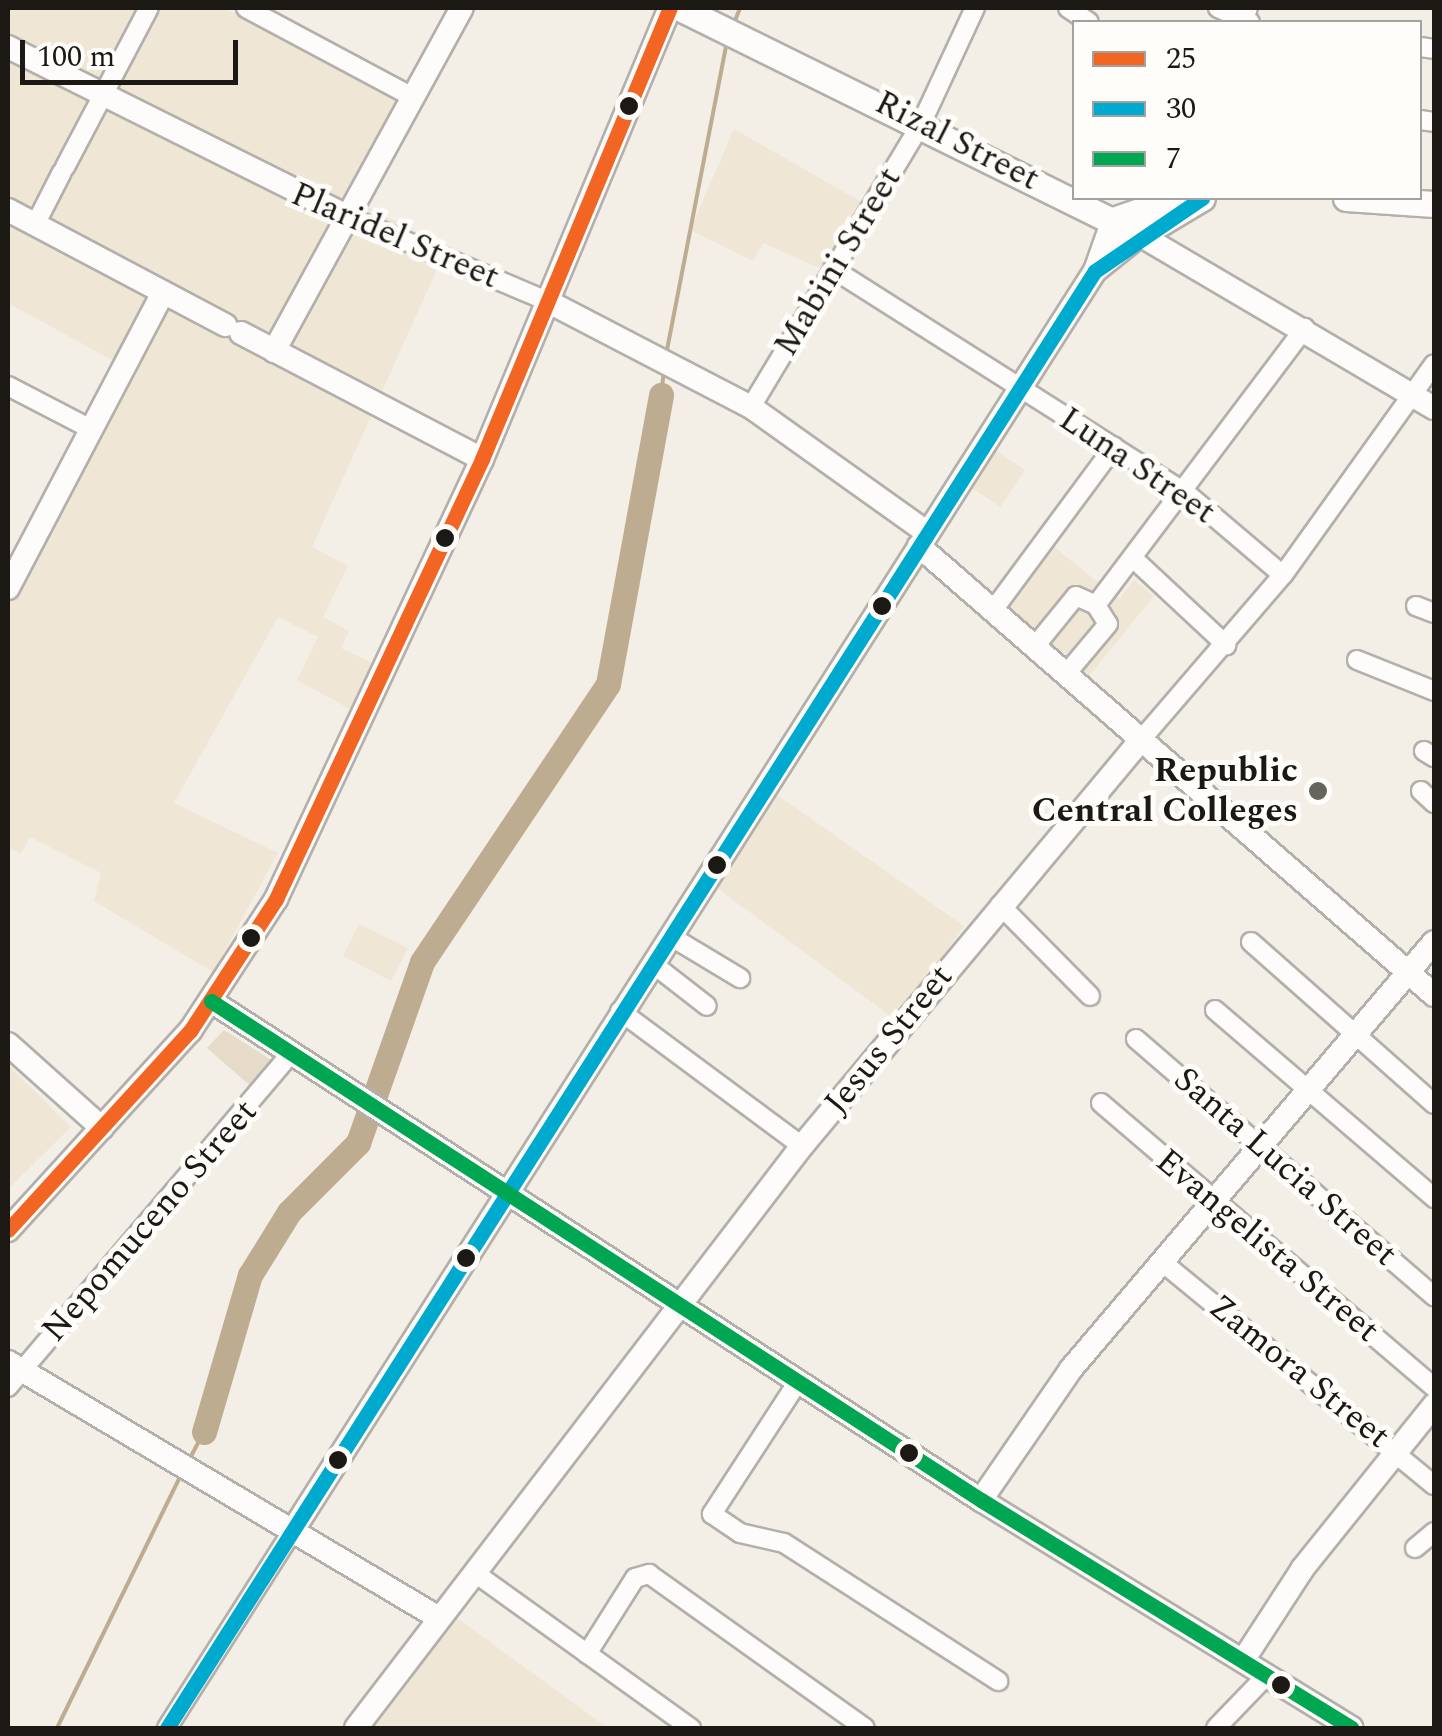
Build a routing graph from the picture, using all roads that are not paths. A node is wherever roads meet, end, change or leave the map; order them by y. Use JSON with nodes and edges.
{"nodes":[{"id":1,"x":149,"y":8,"type":"edge"},
{"id":2,"x":246,"y":8,"type":"edge"},
{"id":3,"x":462,"y":8,"type":"edge"},
{"id":4,"x":670,"y":8,"type":"edge"},
{"id":5,"x":975,"y":8,"type":"edge"},
{"id":6,"x":1218,"y":8,"type":"edge"},
{"id":7,"x":690,"y":12,"type":"edge"},
{"id":8,"x":1244,"y":18,"type":"edge"},
{"id":9,"x":8,"y":47,"type":"edge"},
{"id":10,"x":411,"y":96,"type":"junction"},
{"id":11,"x":101,"y":98,"type":"junction"},
{"id":12,"x":922,"y":122,"type":"junction"},
{"id":13,"x":1072,"y":193,"type":"edge"},
{"id":14,"x":1375,"y":200,"type":"edge"},
{"id":15,"x":1186,"y":201,"type":"edge"},
{"id":16,"x":1434,"y":204,"type":"edge"},
{"id":17,"x":8,"y":210,"type":"edge"},
{"id":18,"x":1107,"y":210,"type":"edge"},
{"id":19,"x":350,"y":217,"type":"junction"},
{"id":20,"x":35,"y":224,"type":"junction"},
{"id":21,"x":1140,"y":236,"type":"junction"},
{"id":22,"x":833,"y":269,"type":"junction"},
{"id":23,"x":1094,"y":271,"type":"junction"},
{"id":24,"x":163,"y":293,"type":"junction"},
{"id":25,"x":549,"y":302,"type":"junction"},
{"id":26,"x":1305,"y":328,"type":"junction"},
{"id":27,"x":274,"y":351,"type":"junction"},
{"id":28,"x":1434,"y":364,"type":"edge"},
{"id":29,"x":8,"y":386,"type":"edge"},
{"id":30,"x":1018,"y":388,"type":"junction"},
{"id":31,"x":1414,"y":396,"type":"junction"},
{"id":32,"x":750,"y":407,"type":"junction"},
{"id":33,"x":1434,"y":408,"type":"edge"},
{"id":34,"x":90,"y":429,"type":"junction"},
{"id":35,"x":1114,"y":447,"type":"junction"},
{"id":36,"x":482,"y":459,"type":"junction"},
{"id":37,"x":1185,"y":492,"type":"junction"},
{"id":38,"x":923,"y":539,"type":"junction"},
{"id":39,"x":1135,"y":560,"type":"junction"},
{"id":40,"x":1284,"y":575,"type":"junction"},
{"id":41,"x":8,"y":588,"type":"edge"},
{"id":42,"x":1096,"y":605,"type":"junction"},
{"id":43,"x":1416,"y":606,"type":"dead end"},
{"id":44,"x":994,"y":609,"type":"junction"},
{"id":45,"x":1434,"y":613,"type":"edge"},
{"id":46,"x":1036,"y":645,"type":"junction"},
{"id":47,"x":1226,"y":645,"type":"junction"},
{"id":48,"x":1357,"y":660,"type":"dead end"},
{"id":49,"x":1067,"y":673,"type":"junction"},
{"id":50,"x":1434,"y":691,"type":"edge"},
{"id":51,"x":1140,"y":741,"type":"junction"},
{"id":52,"x":1000,"y":905,"type":"junction"},
{"id":53,"x":670,"y":936,"type":"junction"},
{"id":54,"x":1250,"y":942,"type":"dead end"},
{"id":55,"x":1434,"y":942,"type":"edge"},
{"id":56,"x":653,"y":964,"type":"junction"},
{"id":57,"x":1409,"y":972,"type":"junction"},
{"id":58,"x":740,"y":978,"type":"dead end"},
{"id":59,"x":1434,"y":995,"type":"edge"},
{"id":60,"x":1090,"y":996,"type":"dead end"},
{"id":61,"x":211,"y":1002,"type":"junction"},
{"id":62,"x":707,"y":1006,"type":"dead end"},
{"id":63,"x":1215,"y":1010,"type":"dead end"},
{"id":64,"x":620,"y":1011,"type":"junction"},
{"id":65,"x":1355,"y":1035,"type":"junction"},
{"id":66,"x":1136,"y":1038,"type":"dead end"},
{"id":67,"x":8,"y":1044,"type":"edge"},
{"id":68,"x":290,"y":1054,"type":"junction"},
{"id":69,"x":1307,"y":1092,"type":"junction"},
{"id":70,"x":1101,"y":1103,"type":"dead end"},
{"id":71,"x":1434,"y":1104,"type":"edge"},
{"id":72,"x":102,"y":1128,"type":"junction"},
{"id":73,"x":802,"y":1146,"type":"junction"},
{"id":74,"x":1259,"y":1146,"type":"junction"},
{"id":75,"x":504,"y":1190,"type":"junction"},
{"id":76,"x":1434,"y":1198,"type":"edge"},
{"id":77,"x":1212,"y":1200,"type":"junction"},
{"id":78,"x":8,"y":1230,"type":"edge"},
{"id":79,"x":1161,"y":1260,"type":"junction"},
{"id":80,"x":1434,"y":1296,"type":"edge"},
{"id":81,"x":680,"y":1306,"type":"junction"},
{"id":82,"x":12,"y":1373,"type":"edge"},
{"id":83,"x":800,"y":1380,"type":"junction"},
{"id":84,"x":1434,"y":1387,"type":"edge"},
{"id":85,"x":1434,"y":1406,"type":"edge"},
{"id":86,"x":1396,"y":1451,"type":"junction"},
{"id":87,"x":1434,"y":1486,"type":"edge"},
{"id":88,"x":981,"y":1500,"type":"junction"},
{"id":89,"x":295,"y":1526,"type":"junction"},
{"id":90,"x":1434,"y":1532,"type":"edge"},
{"id":91,"x":1415,"y":1548,"type":"dead end"},
{"id":92,"x":475,"y":1573,"type":"junction"},
{"id":93,"x":439,"y":1618,"type":"junction"},
{"id":94,"x":587,"y":1654,"type":"junction"},
{"id":95,"x":1244,"y":1658,"type":"junction"},
{"id":96,"x":1267,"y":1675,"type":"junction"},
{"id":97,"x":998,"y":1681,"type":"dead end"},
{"id":98,"x":167,"y":1728,"type":"edge"},
{"id":99,"x":356,"y":1728,"type":"edge"},
{"id":100,"x":690,"y":1728,"type":"edge"},
{"id":101,"x":865,"y":1728,"type":"edge"},
{"id":102,"x":1216,"y":1728,"type":"edge"},
{"id":103,"x":1352,"y":1728,"type":"edge"}],
"edges":[{"from":1,"to":11,"type":"street"},
{"from":2,"to":10,"type":"street"},
{"from":3,"to":10,"type":"street"},
{"from":4,"to":25,"type":"street"},
{"from":5,"to":12,"type":"street","name":"Mabini Street"},
{"from":6,"to":8,"type":"street"},
{"from":7,"to":12,"type":"main road","name":"Rizal Street"},
{"from":9,"to":11,"type":"street","name":"Plaridel Street"},
{"from":10,"to":19,"type":"street"},
{"from":11,"to":19,"type":"street","name":"Plaridel Street"},
{"from":11,"to":20,"type":"street"},
{"from":12,"to":13,"type":"main road","name":"Rizal Street"},
{"from":12,"to":22,"type":"street","name":"Mabini Street"},
{"from":14,"to":16,"type":"main road"},
{"from":15,"to":18,"type":"main road"},
{"from":15,"to":21,"type":"main road"},
{"from":17,"to":20,"type":"street"},
{"from":18,"to":21,"type":"main road","name":"Rizal Street"},
{"from":18,"to":23,"type":"street"},
{"from":19,"to":25,"type":"street","name":"Plaridel Street"},
{"from":19,"to":27,"type":"street"},
{"from":20,"to":24,"type":"street"},
{"from":21,"to":23,"type":"street"},
{"from":21,"to":26,"type":"street","name":"Rizal Street"},
{"from":22,"to":30,"type":"street","name":"Luna Street"},
{"from":22,"to":32,"type":"street","name":"Mabini Street"},
{"from":23,"to":30,"type":"street"},
{"from":24,"to":27,"type":"street"},
{"from":24,"to":34,"type":"street"},
{"from":25,"to":32,"type":"street","name":"Plaridel Street"},
{"from":25,"to":36,"type":"street"},
{"from":26,"to":31,"type":"street","name":"Rizal Street"},
{"from":26,"to":37,"type":"street"},
{"from":27,"to":36,"type":"street"},
{"from":28,"to":31,"type":"street","name":"Jesus Street"},
{"from":29,"to":34,"type":"street"},
{"from":30,"to":35,"type":"street","name":"Luna Street"},
{"from":30,"to":38,"type":"street"},
{"from":31,"to":33,"type":"street","name":"Rizal Street"},
{"from":31,"to":40,"type":"street","name":"Jesus Street"},
{"from":32,"to":38,"type":"street","name":"Plaridel Street"},
{"from":34,"to":41,"type":"street"},
{"from":35,"to":37,"type":"street","name":"Luna Street"},
{"from":35,"to":44,"type":"street"},
{"from":36,"to":61,"type":"street"},
{"from":37,"to":39,"type":"street"},
{"from":37,"to":40,"type":"street","name":"Luna Street"},
{"from":38,"to":44,"type":"street","name":"Plaridel Street"},
{"from":38,"to":53,"type":"street"},
{"from":39,"to":42,"type":"street"},
{"from":39,"to":47,"type":"street"},
{"from":40,"to":47,"type":"street","name":"Jesus Street"},
{"from":42,"to":46,"type":"street"},
{"from":42,"to":49,"type":"street"},
{"from":43,"to":45,"type":"street"},
{"from":44,"to":46,"type":"street","name":"Plaridel Street"},
{"from":46,"to":49,"type":"street","name":"Plaridel Street"},
{"from":47,"to":51,"type":"street","name":"Jesus Street"},
{"from":48,"to":50,"type":"street"},
{"from":49,"to":51,"type":"street","name":"Plaridel Street"},
{"from":51,"to":52,"type":"street","name":"Jesus Street"},
{"from":51,"to":57,"type":"street","name":"Plaridel Street"},
{"from":52,"to":60,"type":"street"},
{"from":52,"to":73,"type":"street","name":"Jesus Street"},
{"from":53,"to":56,"type":"street"},
{"from":53,"to":58,"type":"street"},
{"from":54,"to":65,"type":"street"},
{"from":55,"to":57,"type":"street"},
{"from":56,"to":62,"type":"street"},
{"from":56,"to":64,"type":"street"},
{"from":57,"to":59,"type":"street","name":"Plaridel Street"},
{"from":57,"to":65,"type":"street"},
{"from":61,"to":68,"type":"street"},
{"from":61,"to":72,"type":"street"},
{"from":63,"to":69,"type":"street"},
{"from":64,"to":73,"type":"street"},
{"from":64,"to":75,"type":"street"},
{"from":65,"to":69,"type":"street"},
{"from":65,"to":71,"type":"street"},
{"from":66,"to":74,"type":"street","name":"Santa Lucia Street"},
{"from":67,"to":72,"type":"street"},
{"from":68,"to":75,"type":"street"},
{"from":68,"to":82,"type":"street","name":"Nepomuceno Street"},
{"from":69,"to":74,"type":"street"},
{"from":69,"to":76,"type":"street"},
{"from":70,"to":77,"type":"street","name":"Evangelista Street"},
{"from":72,"to":78,"type":"street"},
{"from":73,"to":81,"type":"street","name":"Jesus Street"},
{"from":74,"to":77,"type":"street"},
{"from":74,"to":80,"type":"street","name":"Santa Lucia Street"},
{"from":75,"to":81,"type":"street"},
{"from":75,"to":89,"type":"street"},
{"from":77,"to":79,"type":"street"},
{"from":77,"to":84,"type":"street","name":"Evangelista Street"},
{"from":79,"to":86,"type":"street","name":"Zamora Street"},
{"from":79,"to":88,"type":"street"},
{"from":81,"to":83,"type":"street"},
{"from":81,"to":92,"type":"street","name":"Jesus Street"},
{"from":82,"to":89,"type":"street"},
{"from":83,"to":88,"type":"street"},
{"from":83,"to":97,"type":"street"},
{"from":85,"to":86,"type":"street"},
{"from":86,"to":87,"type":"street","name":"Zamora Street"},
{"from":86,"to":95,"type":"street"},
{"from":88,"to":95,"type":"street"},
{"from":89,"to":93,"type":"street"},
{"from":89,"to":98,"type":"street"},
{"from":90,"to":91,"type":"street"},
{"from":92,"to":93,"type":"street","name":"Jesus Street"},
{"from":92,"to":94,"type":"street"},
{"from":93,"to":99,"type":"street","name":"Jesus Street"},
{"from":94,"to":100,"type":"street"},
{"from":94,"to":101,"type":"street"},
{"from":95,"to":96,"type":"street"},
{"from":96,"to":102,"type":"street"},
{"from":96,"to":103,"type":"street"}]}
